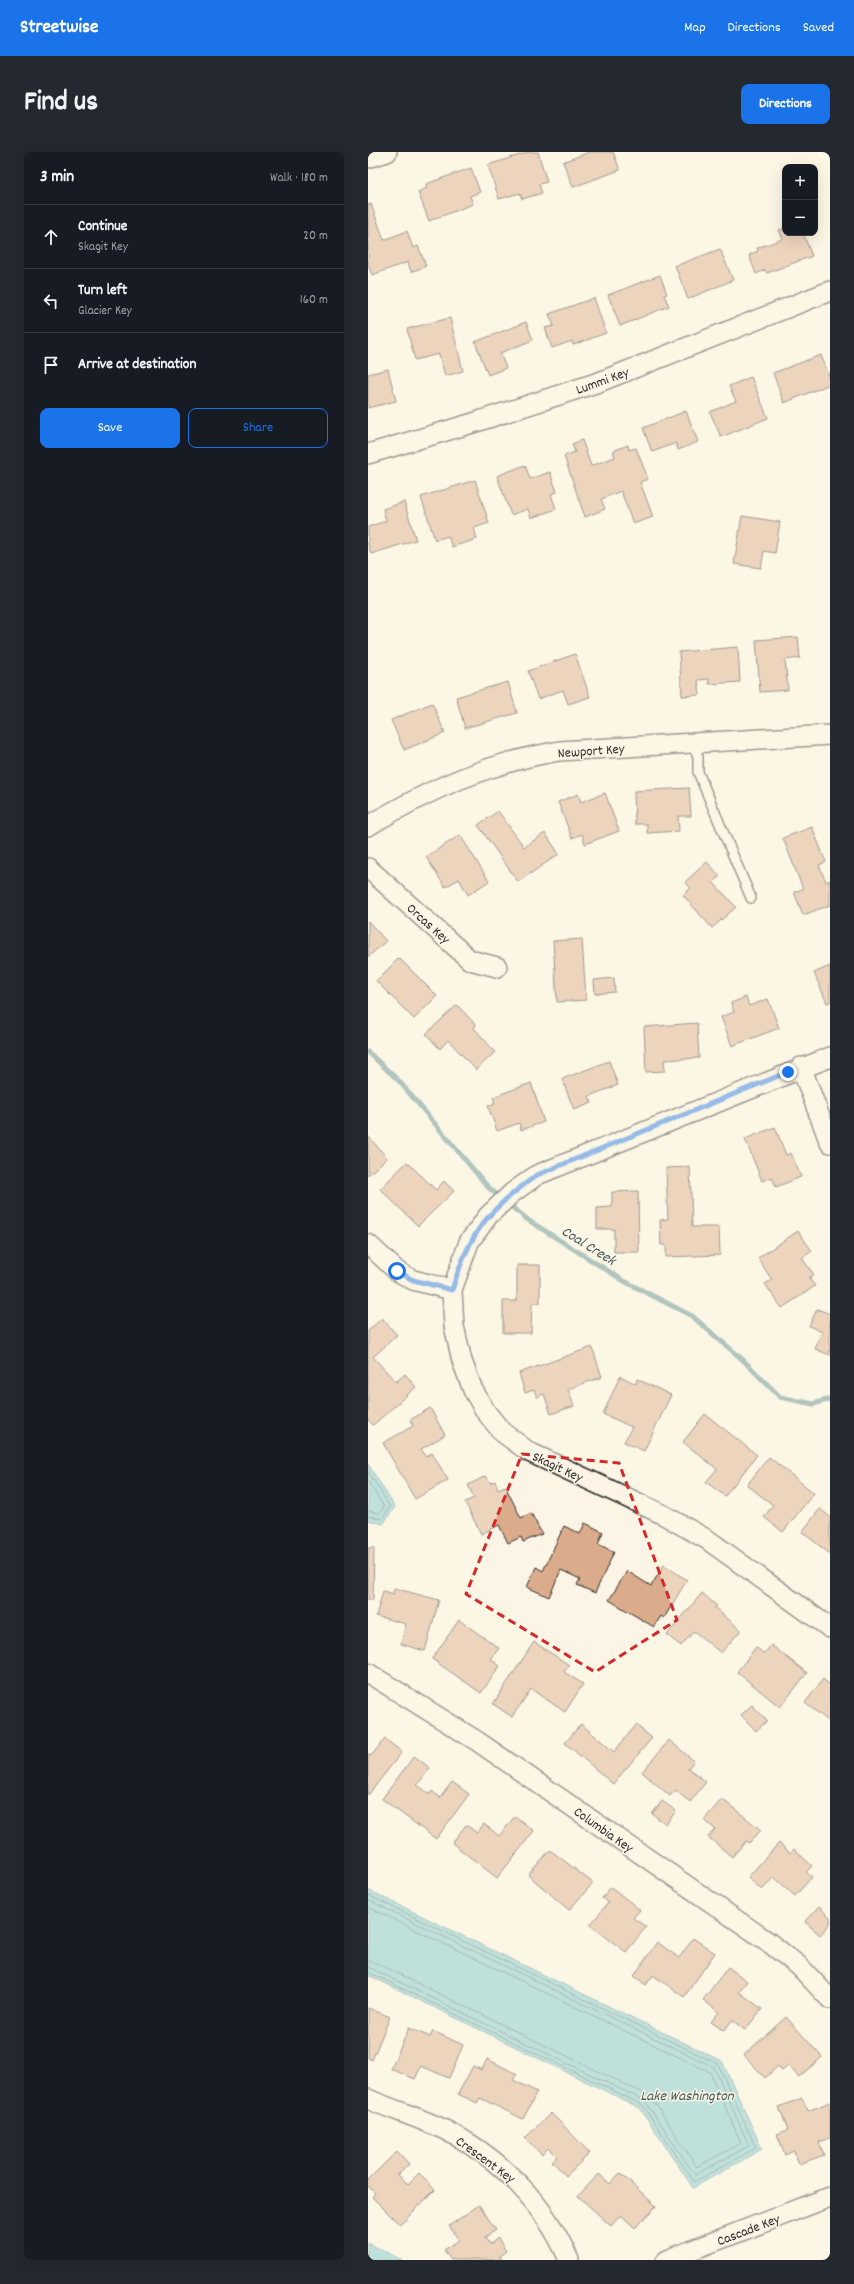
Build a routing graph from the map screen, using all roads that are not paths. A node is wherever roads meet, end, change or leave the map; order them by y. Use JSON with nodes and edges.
{"nodes":[{"id":1,"x":387,"y":152,"type":"edge"},
{"id":2,"x":368,"y":158,"type":"edge"},
{"id":3,"x":830,"y":291,"type":"edge"},
{"id":4,"x":368,"y":454,"type":"edge"},
{"id":5,"x":830,"y":735,"type":"edge"},
{"id":6,"x":693,"y":742,"type":"junction"},
{"id":7,"x":368,"y":826,"type":"edge"},
{"id":8,"x":368,"y":868,"type":"edge"},
{"id":9,"x":751,"y":898,"type":"dead end"},
{"id":10,"x":497,"y":967,"type":"dead end"},
{"id":11,"x":830,"y":1057,"type":"edge"},
{"id":12,"x":801,"y":1067,"type":"junction"},
{"id":13,"x":830,"y":1143,"type":"edge"},
{"id":14,"x":368,"y":1244,"type":"edge"},
{"id":15,"x":452,"y":1290,"type":"junction"},
{"id":16,"x":830,"y":1628,"type":"edge"},
{"id":17,"x":368,"y":1673,"type":"edge"},
{"id":18,"x":830,"y":1999,"type":"edge"},
{"id":19,"x":368,"y":2099,"type":"edge"},
{"id":20,"x":830,"y":2197,"type":"edge"},
{"id":21,"x":569,"y":2260,"type":"edge"},
{"id":22,"x":666,"y":2260,"type":"edge"}],
"edges":[{"from":1,"to":2,"type":"street"},
{"from":3,"to":4,"type":"street","name":"Lummi Key"},
{"from":5,"to":6,"type":"street","name":"Newport Key"},
{"from":6,"to":7,"type":"street","name":"Newport Key"},
{"from":6,"to":9,"type":"lane"},
{"from":8,"to":10,"type":"street","name":"Orcas Key"},
{"from":11,"to":12,"type":"street"},
{"from":12,"to":13,"type":"street"},
{"from":12,"to":15,"type":"street"},
{"from":14,"to":15,"type":"street"},
{"from":15,"to":16,"type":"street","name":"Skagit Key"},
{"from":17,"to":18,"type":"street","name":"Columbia Key"},
{"from":19,"to":21,"type":"street","name":"Crescent Key"},
{"from":20,"to":22,"type":"street","name":"Cascade Key"}]}
